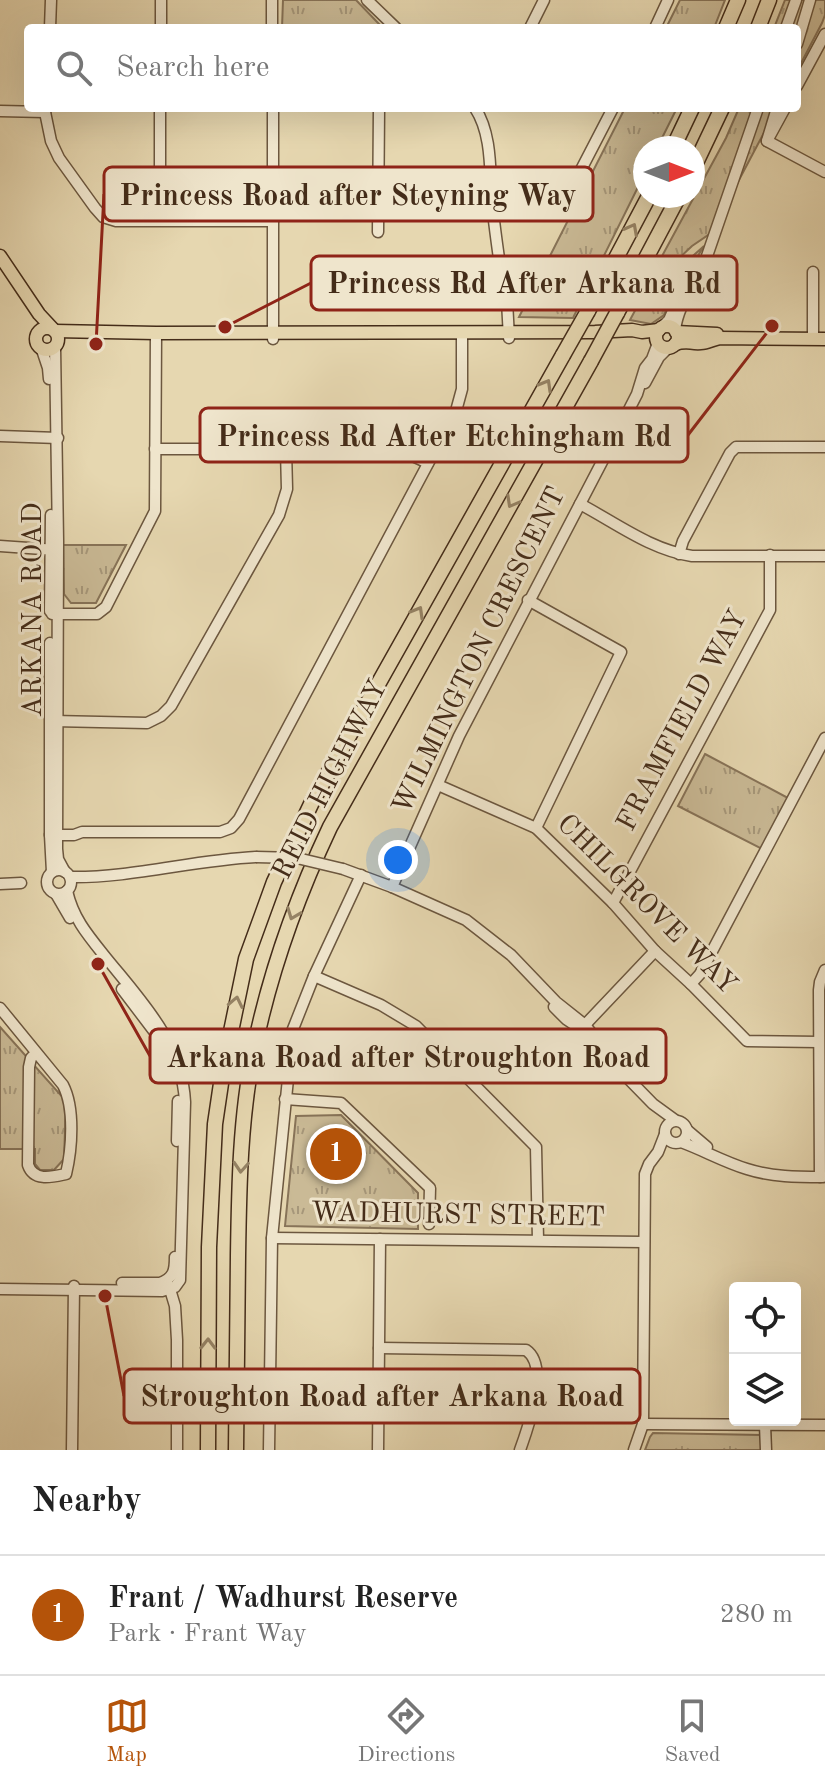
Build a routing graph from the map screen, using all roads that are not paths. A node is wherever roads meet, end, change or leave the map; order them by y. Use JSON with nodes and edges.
{"nodes":[{"id":1,"x":51,"y":0,"type":"edge"},
{"id":2,"x":161,"y":0,"type":"edge"},
{"id":3,"x":272,"y":0,"type":"edge"},
{"id":4,"x":367,"y":0,"type":"edge"},
{"id":5,"x":544,"y":0,"type":"edge"},
{"id":6,"x":668,"y":0,"type":"edge"},
{"id":7,"x":738,"y":0,"type":"edge"},
{"id":8,"x":769,"y":0,"type":"edge"},
{"id":9,"x":796,"y":0,"type":"edge"},
{"id":10,"x":810,"y":0,"type":"edge"},
{"id":11,"x":50,"y":24,"type":"edge"},
{"id":12,"x":161,"y":24,"type":"edge"},
{"id":13,"x":272,"y":24,"type":"edge"},
{"id":14,"x":392,"y":24,"type":"edge"},
{"id":15,"x":532,"y":24,"type":"edge"},
{"id":16,"x":657,"y":24,"type":"edge"},
{"id":17,"x":728,"y":24,"type":"edge"},
{"id":18,"x":760,"y":24,"type":"edge"},
{"id":19,"x":787,"y":24,"type":"edge"},
{"id":20,"x":801,"y":30,"type":"edge"},
{"id":21,"x":825,"y":34,"type":"edge"},
{"id":22,"x":801,"y":79,"type":"edge"},
{"id":23,"x":24,"y":110,"type":"edge"},
{"id":24,"x":0,"y":111,"type":"edge"},
{"id":25,"x":46,"y":112,"type":"edge"},
{"id":26,"x":160,"y":112,"type":"edge"},
{"id":27,"x":273,"y":112,"type":"edge"},
{"id":28,"x":379,"y":112,"type":"edge"},
{"id":29,"x":477,"y":112,"type":"edge"},
{"id":30,"x":611,"y":112,"type":"edge"},
{"id":31,"x":690,"y":112,"type":"edge"},
{"id":32,"x":720,"y":112,"type":"edge"},
{"id":33,"x":757,"y":112,"type":"edge"},
{"id":34,"x":776,"y":112,"type":"edge"},
{"id":35,"x":783,"y":112,"type":"edge"},
{"id":36,"x":679,"y":136,"type":"edge"},
{"id":37,"x":767,"y":141,"type":"junction"},
{"id":38,"x":705,"y":144,"type":"edge"},
{"id":39,"x":825,"y":172,"type":"edge"},
{"id":40,"x":643,"y":208,"type":"edge"},
{"id":41,"x":673,"y":208,"type":"edge"},
{"id":42,"x":493,"y":211,"type":"junction"},
{"id":43,"x":160,"y":220,"type":"junction"},
{"id":44,"x":273,"y":221,"type":"junction"},
{"id":45,"x":378,"y":232,"type":"dead end"},
{"id":46,"x":0,"y":256,"type":"edge"},
{"id":47,"x":813,"y":272,"type":"dead end"},
{"id":48,"x":17,"y":281,"type":"junction"},
{"id":49,"x":273,"y":335,"type":"junction"},
{"id":50,"x":462,"y":335,"type":"junction"},
{"id":51,"x":506,"y":335,"type":"junction"},
{"id":52,"x":156,"y":336,"type":"junction"},
{"id":53,"x":819,"y":336,"type":"edge"},
{"id":54,"x":666,"y":337,"type":"junction"},
{"id":55,"x":53,"y":340,"type":"junction"},
{"id":56,"x":0,"y":436,"type":"edge"},
{"id":57,"x":55,"y":438,"type":"junction"},
{"id":58,"x":825,"y":447,"type":"edge"},
{"id":59,"x":155,"y":449,"type":"junction"},
{"id":60,"x":286,"y":450,"type":"junction"},
{"id":61,"x":428,"y":463,"type":"junction"},
{"id":62,"x":580,"y":504,"type":"junction"},
{"id":63,"x":0,"y":546,"type":"edge"},
{"id":64,"x":54,"y":546,"type":"junction"},
{"id":65,"x":679,"y":554,"type":"junction"},
{"id":66,"x":770,"y":555,"type":"junction"},
{"id":67,"x":825,"y":556,"type":"edge"},
{"id":68,"x":528,"y":600,"type":"junction"},
{"id":69,"x":54,"y":614,"type":"junction"},
{"id":70,"x":54,"y":721,"type":"junction"},
{"id":71,"x":825,"y":738,"type":"edge"},
{"id":72,"x":438,"y":785,"type":"junction"},
{"id":73,"x":536,"y":828,"type":"junction"},
{"id":74,"x":54,"y":832,"type":"junction"},
{"id":75,"x":52,"y":872,"type":"junction"},
{"id":76,"x":361,"y":875,"type":"junction"},
{"id":77,"x":21,"y":883,"type":"dead end"},
{"id":78,"x":0,"y":884,"type":"edge"},
{"id":79,"x":66,"y":884,"type":"junction"},
{"id":80,"x":392,"y":887,"type":"junction"},
{"id":81,"x":613,"y":903,"type":"junction"},
{"id":82,"x":655,"y":951,"type":"junction"},
{"id":83,"x":825,"y":970,"type":"edge"},
{"id":84,"x":314,"y":976,"type":"junction"},
{"id":85,"x":691,"y":984,"type":"junction"},
{"id":86,"x":0,"y":1008,"type":"edge"},
{"id":87,"x":583,"y":1027,"type":"junction"},
{"id":88,"x":819,"y":1042,"type":"junction"},
{"id":89,"x":36,"y":1053,"type":"junction"},
{"id":90,"x":285,"y":1099,"type":"junction"},
{"id":91,"x":669,"y":1127,"type":"junction"},
{"id":92,"x":687,"y":1130,"type":"junction"},
{"id":93,"x":678,"y":1142,"type":"junction"},
{"id":94,"x":658,"y":1152,"type":"junction"},
{"id":95,"x":822,"y":1175,"type":"edge"},
{"id":96,"x":429,"y":1224,"type":"dead end"},
{"id":97,"x":272,"y":1238,"type":"junction"},
{"id":98,"x":380,"y":1239,"type":"junction"},
{"id":99,"x":538,"y":1240,"type":"junction"},
{"id":100,"x":644,"y":1242,"type":"junction"},
{"id":101,"x":172,"y":1283,"type":"junction"},
{"id":102,"x":0,"y":1286,"type":"edge"},
{"id":103,"x":74,"y":1286,"type":"junction"},
{"id":104,"x":379,"y":1348,"type":"junction"},
{"id":105,"x":643,"y":1424,"type":"junction"},
{"id":106,"x":729,"y":1425,"type":"edge"},
{"id":107,"x":801,"y":1425,"type":"edge"},
{"id":108,"x":825,"y":1425,"type":"edge"},
{"id":109,"x":765,"y":1426,"type":"edge"},
{"id":110,"x":72,"y":1450,"type":"edge"},
{"id":111,"x":177,"y":1450,"type":"edge"},
{"id":112,"x":208,"y":1450,"type":"edge"},
{"id":113,"x":236,"y":1450,"type":"edge"},
{"id":114,"x":269,"y":1450,"type":"edge"},
{"id":115,"x":378,"y":1450,"type":"edge"},
{"id":116,"x":520,"y":1450,"type":"edge"},
{"id":117,"x":634,"y":1450,"type":"edge"},
{"id":118,"x":766,"y":1450,"type":"edge"}],
"edges":[{"from":1,"to":11,"type":"street"},
{"from":2,"to":12,"type":"street"},
{"from":3,"to":13,"type":"street"},
{"from":4,"to":14,"type":"street"},
{"from":5,"to":15,"type":"street"},
{"from":6,"to":16,"type":"street"},
{"from":7,"to":17,"type":"highway"},
{"from":8,"to":18,"type":"highway"},
{"from":9,"to":19,"type":"street"},
{"from":10,"to":20,"type":"street"},
{"from":21,"to":22,"type":"street"},
{"from":23,"to":24,"type":"street"},
{"from":25,"to":43,"type":"street"},
{"from":26,"to":43,"type":"street"},
{"from":27,"to":44,"type":"street"},
{"from":28,"to":45,"type":"street"},
{"from":29,"to":42,"type":"street"},
{"from":30,"to":42,"type":"street"},
{"from":31,"to":36,"type":"highway"},
{"from":32,"to":38,"type":"highway"},
{"from":33,"to":54,"type":"street","name":"WILMINGTON CRESCENT"},
{"from":34,"to":37,"type":"street"},
{"from":35,"to":37,"type":"street"},
{"from":37,"to":39,"type":"street"},
{"from":112,"to":40,"type":"highway","name":"REID HIGHWAY","one_way":true,"bridge":true},
{"from":41,"to":113,"type":"highway","name":"REID HIGHWAY","one_way":true,"bridge":true},
{"from":42,"to":51,"type":"street"},
{"from":43,"to":44,"type":"street"},
{"from":44,"to":49,"type":"street"},
{"from":46,"to":48,"type":"main road"},
{"from":47,"to":53,"type":"street"},
{"from":48,"to":55,"type":"main road"},
{"from":48,"to":55,"type":"main road"},
{"from":49,"to":50,"type":"main road"},
{"from":49,"to":52,"type":"main road"},
{"from":50,"to":51,"type":"main road"},
{"from":50,"to":61,"type":"street"},
{"from":51,"to":54,"type":"main road"},
{"from":52,"to":55,"type":"main road"},
{"from":52,"to":59,"type":"street"},
{"from":53,"to":54,"type":"main road"},
{"from":54,"to":62,"type":"street","name":"WILMINGTON CRESCENT"},
{"from":55,"to":57,"type":"street","name":"ARKANA ROAD"},
{"from":56,"to":57,"type":"street"},
{"from":57,"to":64,"type":"street","name":"ARKANA ROAD"},
{"from":58,"to":65,"type":"street"},
{"from":59,"to":60,"type":"street"},
{"from":59,"to":69,"type":"street"},
{"from":60,"to":61,"type":"street"},
{"from":60,"to":70,"type":"street"},
{"from":61,"to":74,"type":"street"},
{"from":62,"to":65,"type":"street"},
{"from":62,"to":68,"type":"street","name":"WILMINGTON CRESCENT"},
{"from":63,"to":64,"type":"street"},
{"from":64,"to":69,"type":"street","name":"ARKANA ROAD"},
{"from":65,"to":66,"type":"street"},
{"from":66,"to":67,"type":"street"},
{"from":66,"to":81,"type":"street","name":"FRAMFIELD WAY"},
{"from":68,"to":72,"type":"street","name":"WILMINGTON CRESCENT"},
{"from":68,"to":73,"type":"street"},
{"from":69,"to":70,"type":"street","name":"ARKANA ROAD"},
{"from":70,"to":74,"type":"street","name":"ARKANA ROAD"},
{"from":71,"to":85,"type":"street"},
{"from":72,"to":73,"type":"street","name":"CHILGROVE WAY"},
{"from":72,"to":80,"type":"street","name":"WILMINGTON CRESCENT"},
{"from":73,"to":81,"type":"street","name":"CHILGROVE WAY"},
{"from":74,"to":75,"type":"street","name":"ARKANA ROAD"},
{"from":74,"to":79,"type":"street","name":"ARKANA ROAD"},
{"from":75,"to":79,"type":"street"},
{"from":75,"to":79,"type":"street","name":"ARKANA ROAD"},
{"from":76,"to":79,"type":"street","bridge":true},
{"from":76,"to":80,"type":"street"},
{"from":76,"to":84,"type":"street"},
{"from":77,"to":78,"type":"street"},
{"from":79,"to":101,"type":"street","name":"ARKANA ROAD"},
{"from":79,"to":101,"type":"street","name":"ARKANA ROAD"},
{"from":80,"to":87,"type":"street"},
{"from":81,"to":82,"type":"street","name":"CHILGROVE WAY"},
{"from":82,"to":85,"type":"street","name":"CHILGROVE WAY"},
{"from":82,"to":87,"type":"street"},
{"from":83,"to":88,"type":"street"},
{"from":84,"to":90,"type":"street"},
{"from":84,"to":99,"type":"street"},
{"from":85,"to":88,"type":"street","name":"CHILGROVE WAY"},
{"from":86,"to":89,"type":"street"},
{"from":87,"to":91,"type":"street"},
{"from":88,"to":95,"type":"street"},
{"from":89,"to":89,"type":"street"},
{"from":90,"to":96,"type":"street"},
{"from":90,"to":97,"type":"street"},
{"from":91,"to":92,"type":"street"},
{"from":91,"to":93,"type":"street"},
{"from":91,"to":94,"type":"street"},
{"from":92,"to":93,"type":"street"},
{"from":92,"to":95,"type":"street"},
{"from":93,"to":94,"type":"street"},
{"from":93,"to":95,"type":"street"},
{"from":94,"to":100,"type":"street"},
{"from":97,"to":98,"type":"street","name":"WADHURST STREET"},
{"from":97,"to":114,"type":"street"},
{"from":98,"to":99,"type":"street","name":"WADHURST STREET"},
{"from":98,"to":104,"type":"street"},
{"from":99,"to":100,"type":"street","name":"WADHURST STREET"},
{"from":100,"to":105,"type":"street"},
{"from":101,"to":103,"type":"street"},
{"from":101,"to":111,"type":"street","name":"ARKANA ROAD"},
{"from":102,"to":103,"type":"street"},
{"from":103,"to":110,"type":"street"},
{"from":104,"to":115,"type":"street"},
{"from":104,"to":116,"type":"street"},
{"from":105,"to":106,"type":"street"},
{"from":105,"to":117,"type":"street"},
{"from":107,"to":108,"type":"street"},
{"from":109,"to":118,"type":"street"}]}
